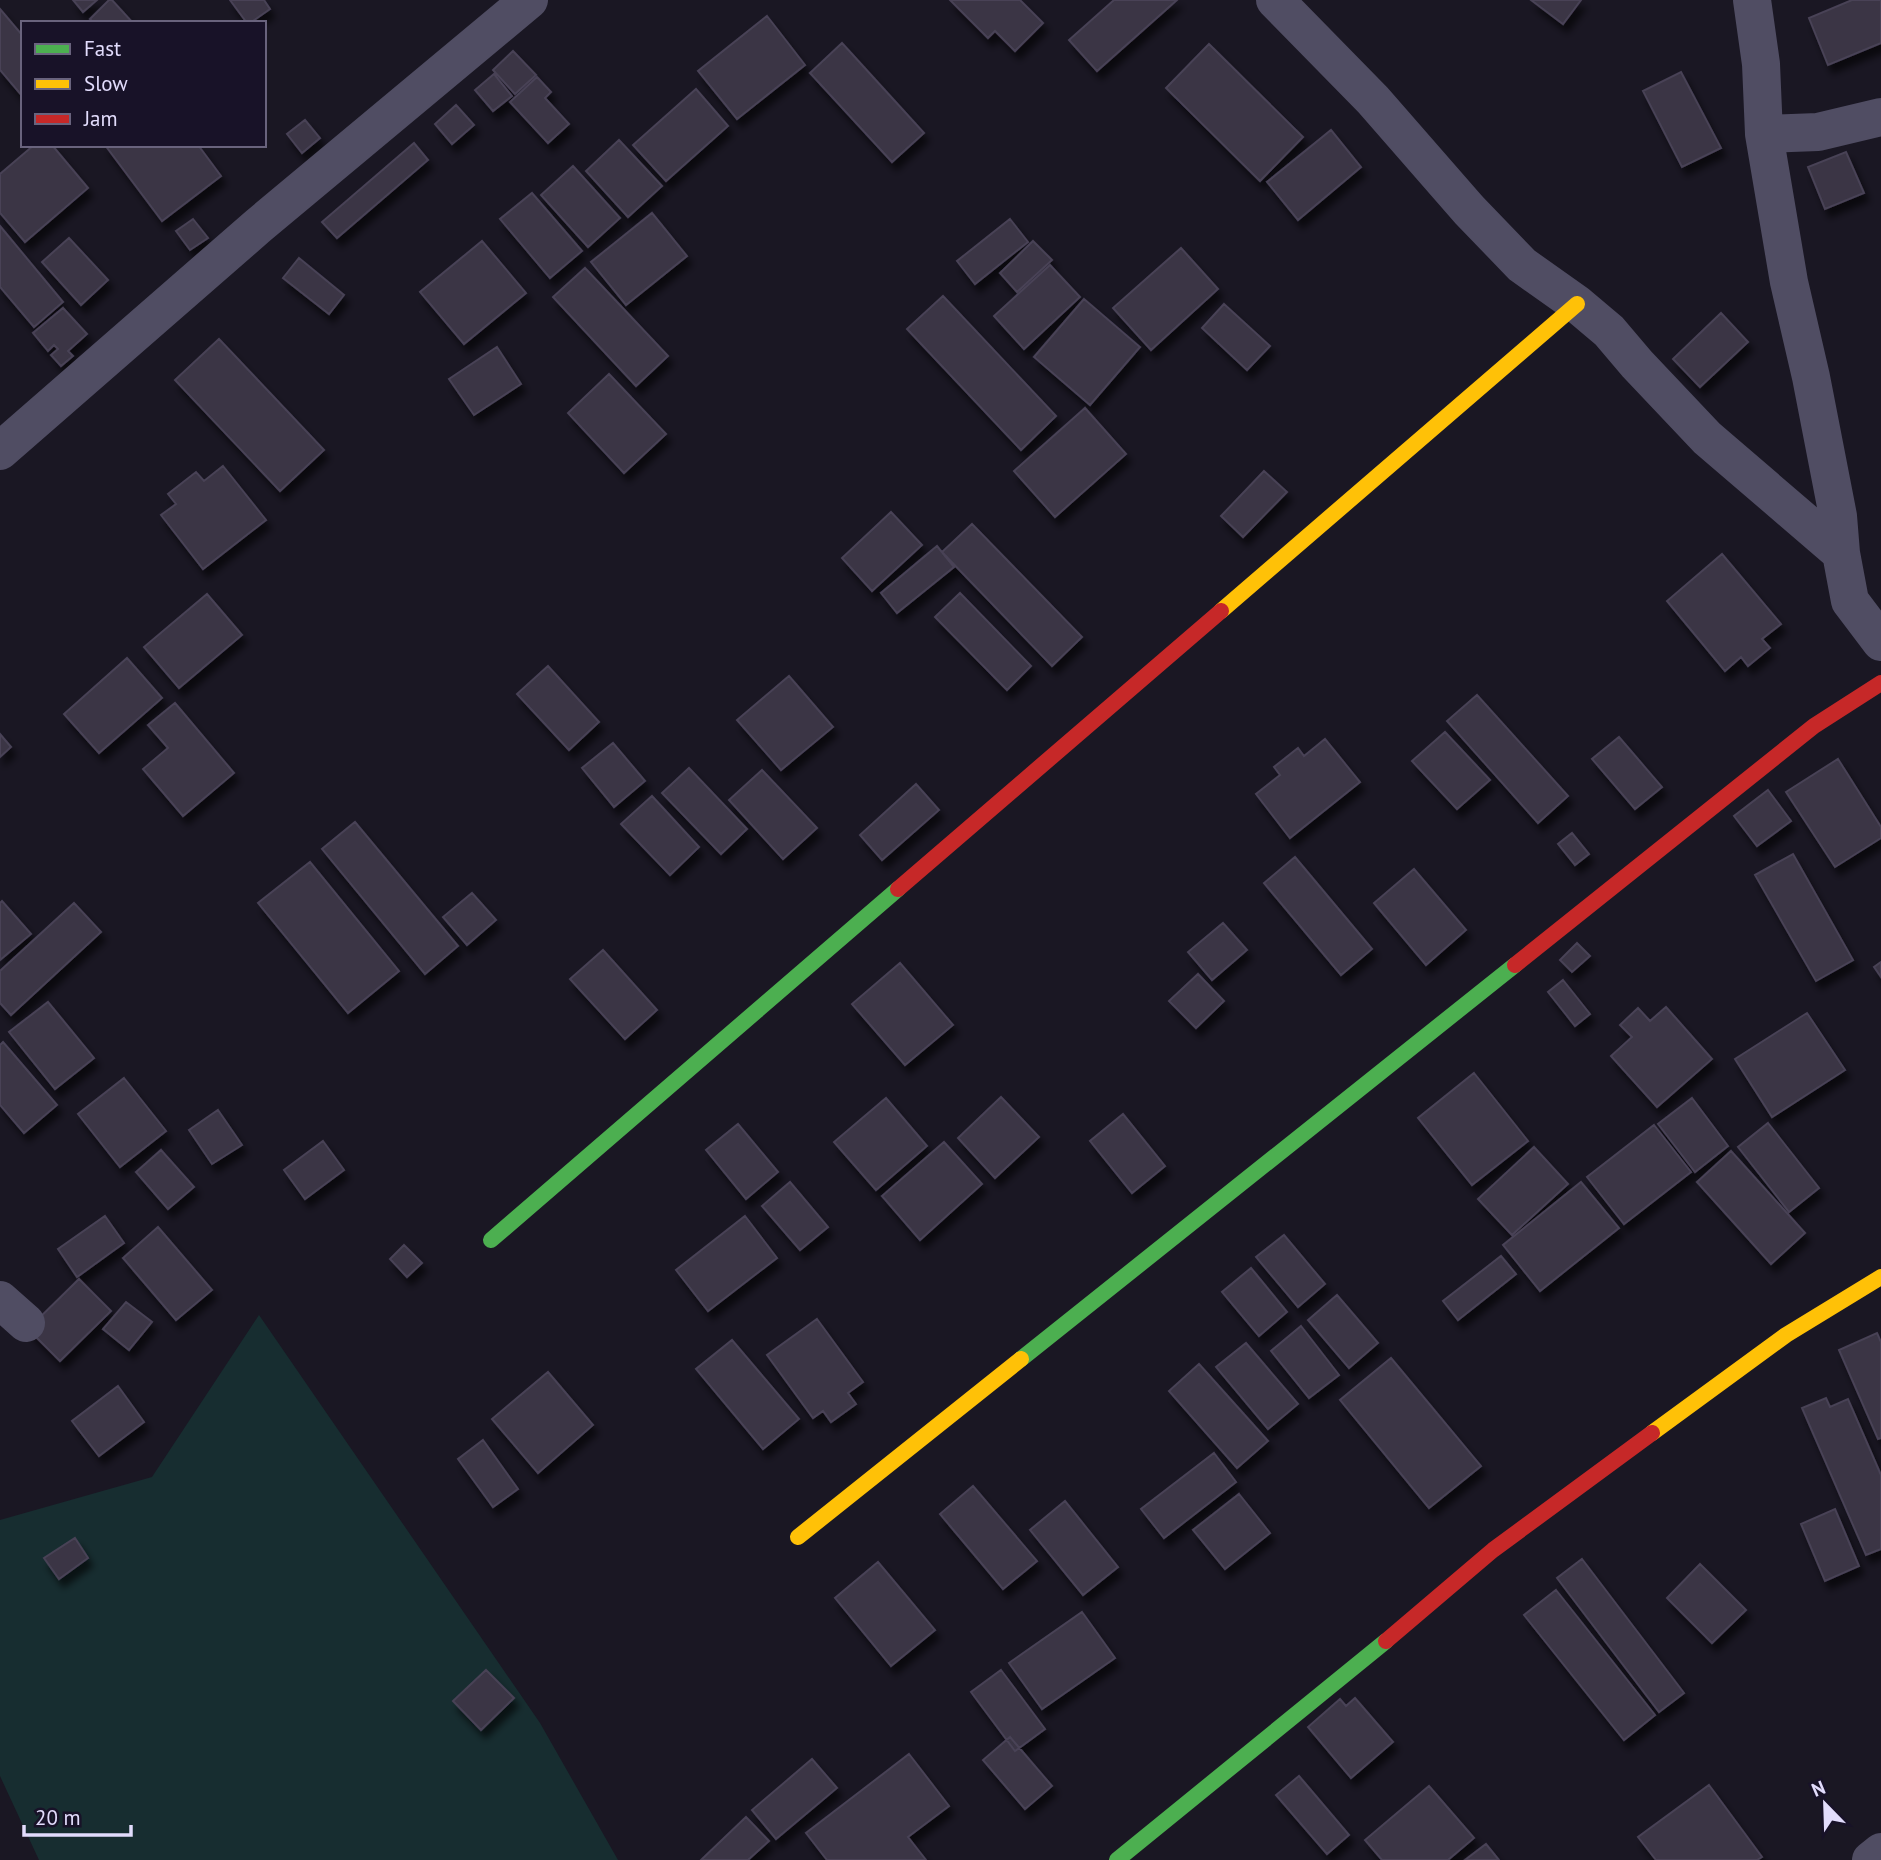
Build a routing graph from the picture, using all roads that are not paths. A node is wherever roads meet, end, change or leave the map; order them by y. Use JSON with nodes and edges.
{"nodes":[{"id":1,"x":529,"y":0,"type":"edge"},
{"id":2,"x":1275,"y":0,"type":"edge"},
{"id":3,"x":1752,"y":0,"type":"edge"},
{"id":4,"x":1881,"y":117,"type":"edge"},
{"id":5,"x":1764,"y":134,"type":"junction"},
{"id":6,"x":1577,"y":304,"type":"junction"},
{"id":7,"x":0,"y":451,"type":"edge"},
{"id":8,"x":1841,"y":553,"type":"junction"},
{"id":9,"x":1866,"y":596,"type":"edge"},
{"id":10,"x":1881,"y":642,"type":"edge"},
{"id":11,"x":1881,"y":683,"type":"edge"},
{"id":12,"x":491,"y":1240,"type":"dead end"},
{"id":13,"x":1881,"y":1277,"type":"edge"},
{"id":14,"x":798,"y":1537,"type":"dead end"},
{"id":15,"x":1881,"y":1853,"type":"edge"},
{"id":16,"x":1117,"y":1860,"type":"edge"},
{"id":17,"x":1871,"y":1860,"type":"edge"}],
"edges":[{"from":1,"to":7,"type":"street"},
{"from":2,"to":6,"type":"street"},
{"from":3,"to":5,"type":"street"},
{"from":4,"to":5,"type":"street"},
{"from":5,"to":8,"type":"street"},
{"from":6,"to":8,"type":"street"},
{"from":6,"to":12,"type":"street"},
{"from":8,"to":9,"type":"street"},
{"from":9,"to":10,"type":"street"},
{"from":11,"to":14,"type":"street"},
{"from":13,"to":16,"type":"street"},
{"from":15,"to":17,"type":"street"}]}
